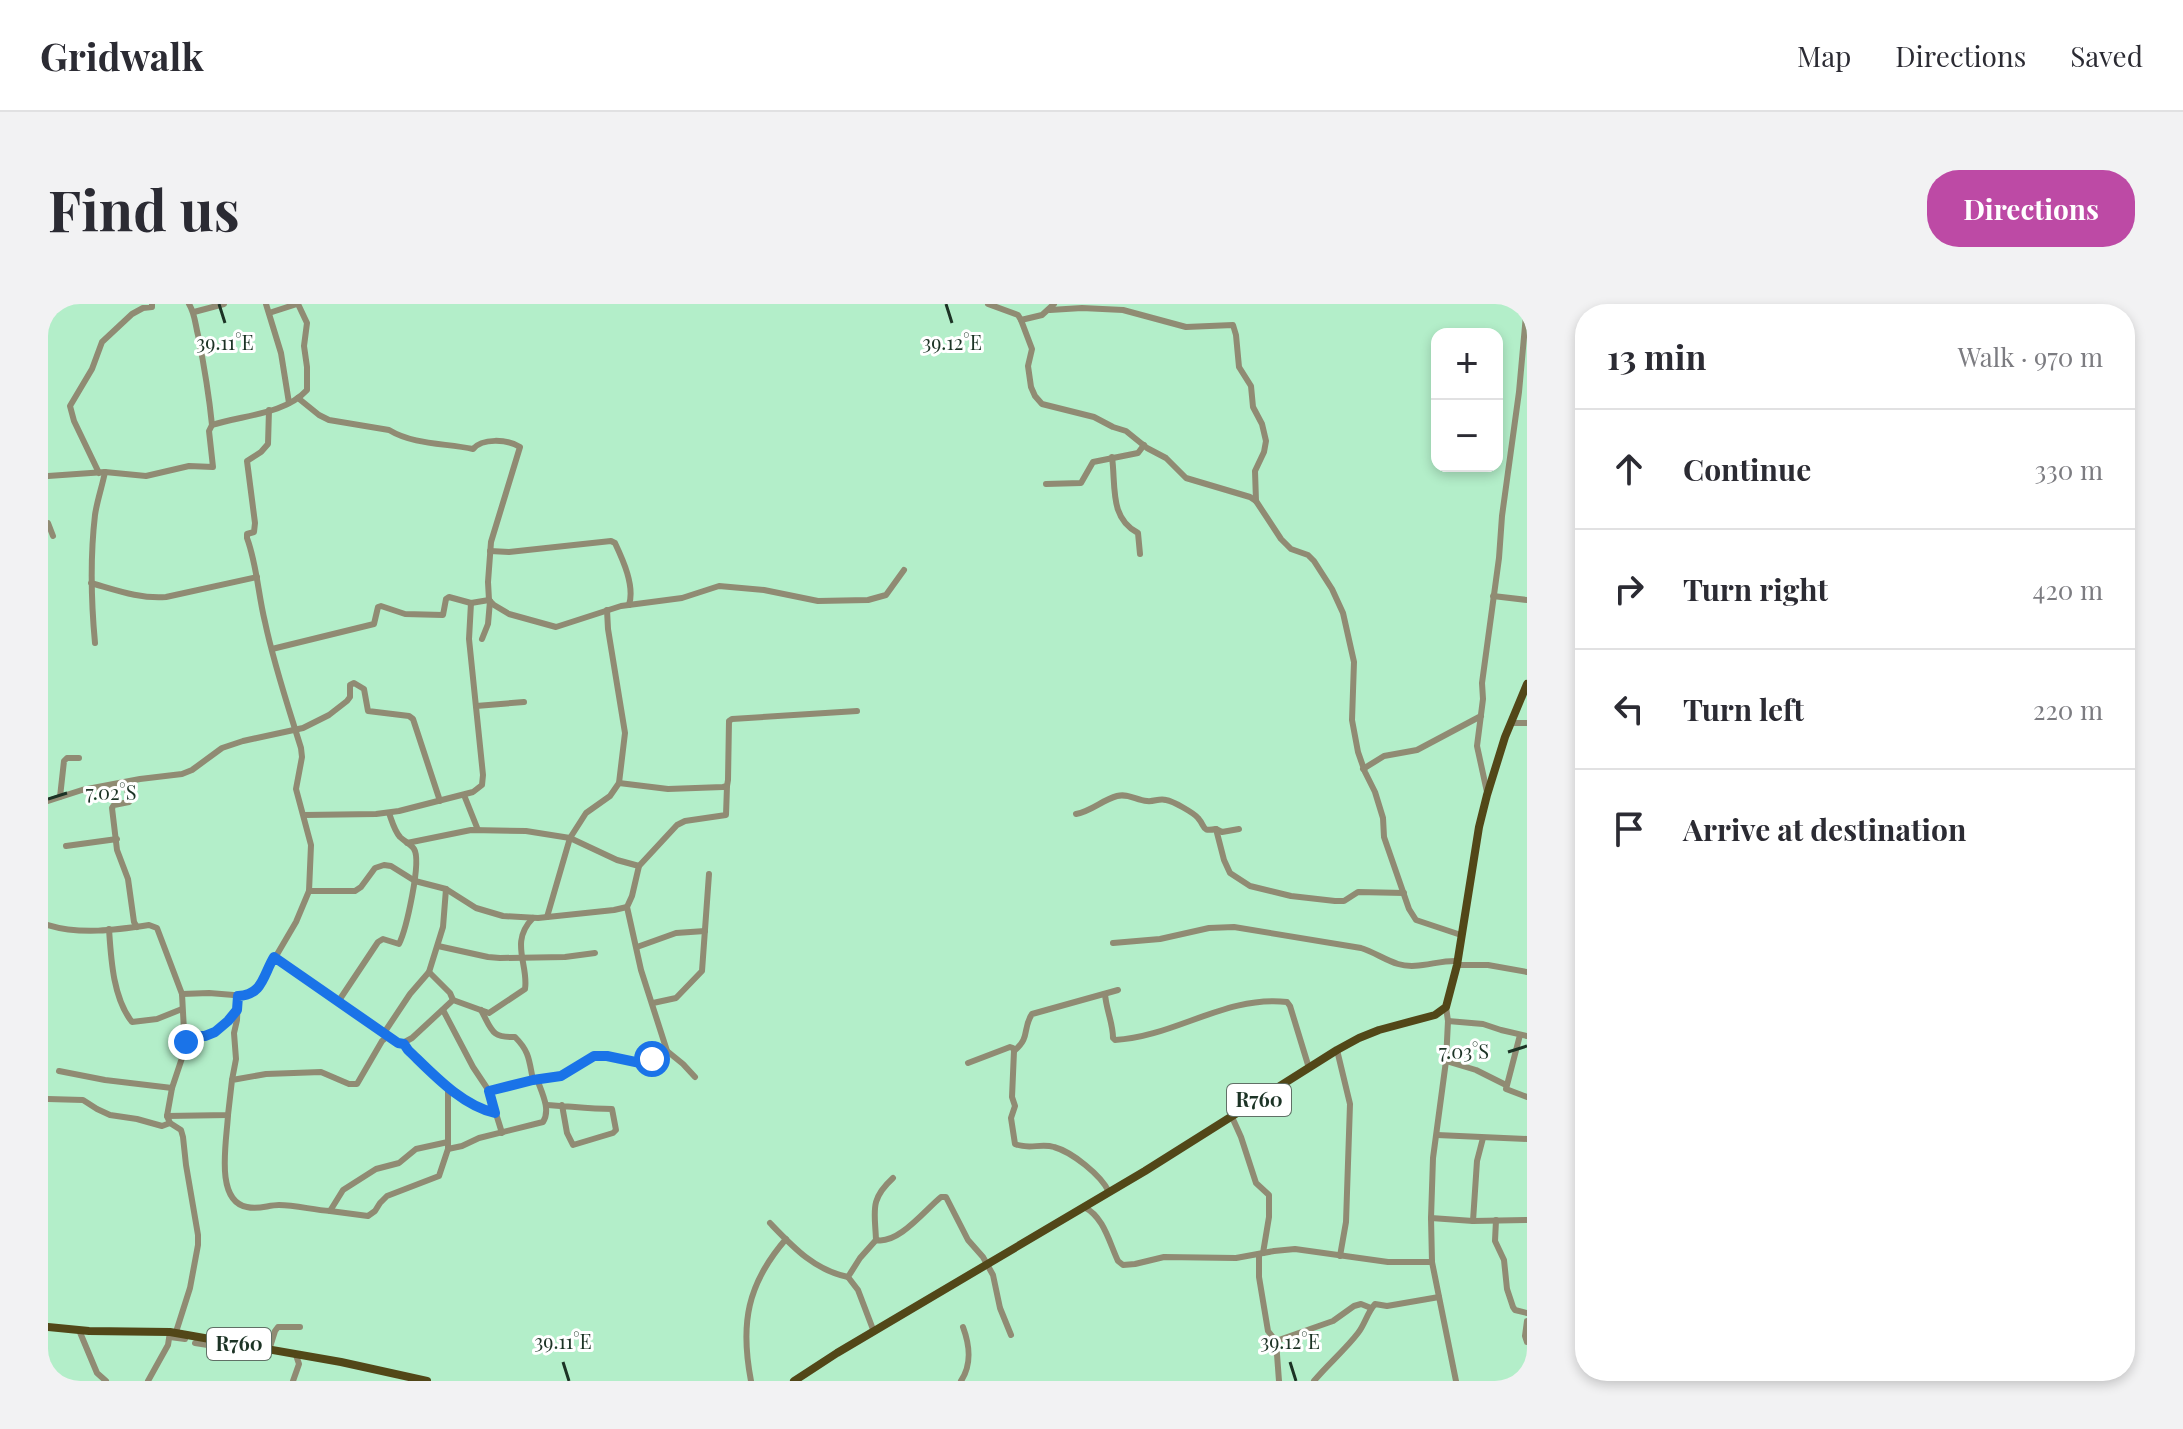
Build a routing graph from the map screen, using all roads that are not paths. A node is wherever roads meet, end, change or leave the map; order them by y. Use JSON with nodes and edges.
{"nodes":[{"id":1,"x":152,"y":304,"type":"edge"},
{"id":2,"x":189,"y":304,"type":"edge"},
{"id":3,"x":224,"y":304,"type":"edge"},
{"id":4,"x":266,"y":304,"type":"edge"},
{"id":5,"x":298,"y":304,"type":"edge"},
{"id":6,"x":988,"y":304,"type":"edge"},
{"id":7,"x":1527,"y":304,"type":"edge"},
{"id":8,"x":1052,"y":307,"type":"edge"},
{"id":9,"x":194,"y":312,"type":"junction"},
{"id":10,"x":269,"y":313,"type":"junction"},
{"id":11,"x":1021,"y":320,"type":"junction"},
{"id":12,"x":298,"y":398,"type":"junction"},
{"id":13,"x":289,"y":403,"type":"junction"},
{"id":14,"x":269,"y":410,"type":"junction"},
{"id":15,"x":212,"y":425,"type":"junction"},
{"id":16,"x":1144,"y":445,"type":"junction"},
{"id":17,"x":1112,"y":457,"type":"junction"},
{"id":18,"x":102,"y":472,"type":"junction"},
{"id":19,"x":48,"y":476,"type":"edge"},
{"id":20,"x":1046,"y":484,"type":"dead end"},
{"id":21,"x":1256,"y":501,"type":"junction"},
{"id":22,"x":48,"y":523,"type":"edge"},
{"id":23,"x":53,"y":536,"type":"dead end"},
{"id":24,"x":490,"y":551,"type":"junction"},
{"id":25,"x":1140,"y":554,"type":"dead end"},
{"id":26,"x":904,"y":570,"type":"dead end"},
{"id":27,"x":257,"y":577,"type":"junction"},
{"id":28,"x":91,"y":583,"type":"junction"},
{"id":29,"x":1493,"y":596,"type":"junction"},
{"id":30,"x":1527,"y":600,"type":"edge"},
{"id":31,"x":490,"y":601,"type":"junction"},
{"id":32,"x":471,"y":603,"type":"junction"},
{"id":33,"x":629,"y":605,"type":"junction"},
{"id":34,"x":607,"y":610,"type":"junction"},
{"id":35,"x":482,"y":639,"type":"dead end"},
{"id":36,"x":95,"y":643,"type":"dead end"},
{"id":37,"x":272,"y":649,"type":"junction"},
{"id":38,"x":1527,"y":684,"type":"edge"},
{"id":39,"x":524,"y":702,"type":"dead end"},
{"id":40,"x":476,"y":706,"type":"junction"},
{"id":41,"x":857,"y":711,"type":"dead end"},
{"id":42,"x":1481,"y":716,"type":"junction"},
{"id":43,"x":1511,"y":723,"type":"junction"},
{"id":44,"x":1527,"y":723,"type":"edge"},
{"id":45,"x":295,"y":729,"type":"junction"},
{"id":46,"x":79,"y":758,"type":"dead end"},
{"id":47,"x":1363,"y":769,"type":"junction"},
{"id":48,"x":126,"y":782,"type":"junction"},
{"id":49,"x":619,"y":783,"type":"junction"},
{"id":50,"x":727,"y":786,"type":"junction"},
{"id":51,"x":464,"y":795,"type":"junction"},
{"id":52,"x":1487,"y":795,"type":"junction"},
{"id":53,"x":60,"y":797,"type":"junction"},
{"id":54,"x":48,"y":801,"type":"edge"},
{"id":55,"x":440,"y":801,"type":"junction"},
{"id":56,"x":389,"y":813,"type":"junction"},
{"id":57,"x":1076,"y":814,"type":"dead end"},
{"id":58,"x":304,"y":815,"type":"junction"},
{"id":59,"x":1216,"y":829,"type":"junction"},
{"id":60,"x":1239,"y":829,"type":"dead end"},
{"id":61,"x":478,"y":830,"type":"junction"},
{"id":62,"x":570,"y":838,"type":"junction"},
{"id":63,"x":117,"y":839,"type":"junction"},
{"id":64,"x":407,"y":843,"type":"junction"},
{"id":65,"x":66,"y":846,"type":"dead end"},
{"id":66,"x":639,"y":866,"type":"junction"},
{"id":67,"x":709,"y":874,"type":"dead end"},
{"id":68,"x":415,"y":881,"type":"junction"},
{"id":69,"x":446,"y":889,"type":"junction"},
{"id":70,"x":309,"y":891,"type":"junction"},
{"id":71,"x":1404,"y":893,"type":"junction"},
{"id":72,"x":627,"y":907,"type":"junction"},
{"id":73,"x":547,"y":917,"type":"junction"},
{"id":74,"x":533,"y":918,"type":"junction"},
{"id":75,"x":48,"y":925,"type":"edge"},
{"id":76,"x":137,"y":927,"type":"junction"},
{"id":77,"x":109,"y":929,"type":"junction"},
{"id":78,"x":705,"y":931,"type":"junction"},
{"id":79,"x":1461,"y":935,"type":"junction"},
{"id":80,"x":1113,"y":943,"type":"dead end"},
{"id":81,"x":438,"y":946,"type":"junction"},
{"id":82,"x":637,"y":947,"type":"junction"},
{"id":83,"x":595,"y":953,"type":"dead end"},
{"id":84,"x":274,"y":957,"type":"junction"},
{"id":85,"x":520,"y":957,"type":"junction"},
{"id":86,"x":1457,"y":963,"type":"junction"},
{"id":87,"x":429,"y":972,"type":"junction"},
{"id":88,"x":1527,"y":972,"type":"edge"},
{"id":89,"x":1118,"y":990,"type":"dead end"},
{"id":90,"x":182,"y":994,"type":"junction"},
{"id":91,"x":1105,"y":994,"type":"junction"},
{"id":92,"x":238,"y":996,"type":"junction"},
{"id":93,"x":453,"y":1000,"type":"junction"},
{"id":94,"x":338,"y":1002,"type":"junction"},
{"id":95,"x":653,"y":1003,"type":"junction"},
{"id":96,"x":1446,"y":1007,"type":"junction"},
{"id":97,"x":182,"y":1009,"type":"junction"},
{"id":98,"x":237,"y":1010,"type":"junction"},
{"id":99,"x":443,"y":1010,"type":"junction"},
{"id":100,"x":481,"y":1010,"type":"junction"},
{"id":101,"x":1448,"y":1021,"type":"junction"},
{"id":102,"x":386,"y":1034,"type":"junction"},
{"id":103,"x":1524,"y":1035,"type":"edge"},
{"id":104,"x":185,"y":1036,"type":"junction"},
{"id":105,"x":404,"y":1044,"type":"junction"},
{"id":106,"x":1337,"y":1050,"type":"junction"},
{"id":107,"x":667,"y":1051,"type":"junction"},
{"id":108,"x":1014,"y":1051,"type":"junction"},
{"id":109,"x":1446,"y":1061,"type":"junction"},
{"id":110,"x":968,"y":1063,"type":"dead end"},
{"id":111,"x":1309,"y":1068,"type":"junction"},
{"id":112,"x":59,"y":1071,"type":"dead end"},
{"id":113,"x":695,"y":1077,"type":"dead end"},
{"id":114,"x":232,"y":1080,"type":"junction"},
{"id":115,"x":535,"y":1080,"type":"junction"},
{"id":116,"x":1506,"y":1085,"type":"junction"},
{"id":117,"x":172,"y":1088,"type":"junction"},
{"id":118,"x":448,"y":1089,"type":"junction"},
{"id":119,"x":489,"y":1091,"type":"junction"},
{"id":120,"x":1527,"y":1097,"type":"edge"},
{"id":121,"x":48,"y":1099,"type":"edge"},
{"id":122,"x":546,"y":1105,"type":"junction"},
{"id":123,"x":562,"y":1105,"type":"junction"},
{"id":124,"x":495,"y":1113,"type":"junction"},
{"id":125,"x":228,"y":1115,"type":"junction"},
{"id":126,"x":1232,"y":1117,"type":"junction"},
{"id":127,"x":169,"y":1119,"type":"junction"},
{"id":128,"x":502,"y":1133,"type":"junction"},
{"id":129,"x":1437,"y":1135,"type":"junction"},
{"id":130,"x":1483,"y":1138,"type":"junction"},
{"id":131,"x":1527,"y":1139,"type":"edge"},
{"id":132,"x":448,"y":1146,"type":"junction"},
{"id":133,"x":893,"y":1178,"type":"dead end"},
{"id":134,"x":1109,"y":1192,"type":"junction"},
{"id":135,"x":1084,"y":1207,"type":"junction"},
{"id":136,"x":330,"y":1211,"type":"junction"},
{"id":137,"x":1431,"y":1218,"type":"junction"},
{"id":138,"x":1496,"y":1220,"type":"junction"},
{"id":139,"x":1527,"y":1220,"type":"edge"},
{"id":140,"x":1473,"y":1221,"type":"junction"},
{"id":141,"x":770,"y":1223,"type":"dead end"},
{"id":142,"x":786,"y":1239,"type":"junction"},
{"id":143,"x":876,"y":1240,"type":"junction"},
{"id":144,"x":1261,"y":1254,"type":"junction"},
{"id":145,"x":1340,"y":1256,"type":"junction"},
{"id":146,"x":1432,"y":1262,"type":"junction"},
{"id":147,"x":986,"y":1264,"type":"junction"},
{"id":148,"x":848,"y":1277,"type":"junction"},
{"id":149,"x":1439,"y":1297,"type":"junction"},
{"id":150,"x":1371,"y":1308,"type":"junction"},
{"id":151,"x":1527,"y":1313,"type":"edge"},
{"id":152,"x":1527,"y":1321,"type":"edge"},
{"id":153,"x":48,"y":1327,"type":"edge"},
{"id":154,"x":300,"y":1327,"type":"dead end"},
{"id":155,"x":963,"y":1327,"type":"dead end"},
{"id":156,"x":79,"y":1330,"type":"junction"},
{"id":157,"x":874,"y":1332,"type":"junction"},
{"id":158,"x":172,"y":1334,"type":"junction"},
{"id":159,"x":1011,"y":1335,"type":"dead end"},
{"id":160,"x":185,"y":1339,"type":"dead end"},
{"id":161,"x":1276,"y":1341,"type":"junction"},
{"id":162,"x":1527,"y":1342,"type":"edge"},
{"id":163,"x":195,"y":1343,"type":"dead end"},
{"id":164,"x":232,"y":1343,"type":"junction"},
{"id":165,"x":269,"y":1350,"type":"junction"},
{"id":166,"x":293,"y":1354,"type":"junction"},
{"id":167,"x":106,"y":1381,"type":"edge"},
{"id":168,"x":148,"y":1381,"type":"edge"},
{"id":169,"x":293,"y":1381,"type":"edge"},
{"id":170,"x":423,"y":1381,"type":"edge"},
{"id":171,"x":751,"y":1381,"type":"edge"},
{"id":172,"x":794,"y":1381,"type":"edge"},
{"id":173,"x":961,"y":1381,"type":"edge"},
{"id":174,"x":1279,"y":1381,"type":"edge"},
{"id":175,"x":1314,"y":1381,"type":"edge"},
{"id":176,"x":1456,"y":1381,"type":"edge"}],
"edges":[{"from":1,"to":18,"type":"street"},
{"from":2,"to":9,"type":"street"},
{"from":3,"to":9,"type":"street"},
{"from":4,"to":10,"type":"street"},
{"from":5,"to":10,"type":"street"},
{"from":5,"to":12,"type":"street"},
{"from":6,"to":11,"type":"street"},
{"from":7,"to":29,"type":"street"},
{"from":8,"to":11,"type":"street"},
{"from":8,"to":21,"type":"street"},
{"from":9,"to":15,"type":"street"},
{"from":10,"to":13,"type":"street"},
{"from":11,"to":16,"type":"street"},
{"from":12,"to":13,"type":"street"},
{"from":12,"to":24,"type":"street"},
{"from":13,"to":14,"type":"street"},
{"from":14,"to":15,"type":"street"},
{"from":14,"to":27,"type":"street"},
{"from":15,"to":18,"type":"street"},
{"from":16,"to":17,"type":"street"},
{"from":16,"to":21,"type":"street"},
{"from":17,"to":20,"type":"street"},
{"from":17,"to":25,"type":"street"},
{"from":18,"to":19,"type":"street"},
{"from":18,"to":28,"type":"street"},
{"from":21,"to":47,"type":"street"},
{"from":22,"to":23,"type":"street"},
{"from":24,"to":31,"type":"street"},
{"from":24,"to":33,"type":"street"},
{"from":26,"to":33,"type":"street"},
{"from":27,"to":28,"type":"street"},
{"from":27,"to":37,"type":"street"},
{"from":28,"to":36,"type":"street"},
{"from":29,"to":30,"type":"street"},
{"from":29,"to":42,"type":"street"},
{"from":31,"to":32,"type":"street"},
{"from":31,"to":34,"type":"street"},
{"from":31,"to":35,"type":"street"},
{"from":32,"to":37,"type":"street"},
{"from":32,"to":40,"type":"street"},
{"from":33,"to":34,"type":"street"},
{"from":34,"to":49,"type":"street"},
{"from":37,"to":45,"type":"street"},
{"from":38,"to":43,"type":"main road"},
{"from":39,"to":40,"type":"street"},
{"from":40,"to":51,"type":"street"},
{"from":41,"to":50,"type":"street"},
{"from":42,"to":47,"type":"street"},
{"from":42,"to":52,"type":"street"},
{"from":43,"to":44,"type":"street"},
{"from":43,"to":52,"type":"main road"},
{"from":45,"to":48,"type":"street"},
{"from":45,"to":55,"type":"street"},
{"from":45,"to":58,"type":"street"},
{"from":46,"to":53,"type":"street"},
{"from":47,"to":71,"type":"street"},
{"from":48,"to":53,"type":"street"},
{"from":48,"to":63,"type":"street"},
{"from":49,"to":50,"type":"street"},
{"from":49,"to":62,"type":"street"},
{"from":50,"to":66,"type":"street"},
{"from":51,"to":55,"type":"street"},
{"from":51,"to":61,"type":"street"},
{"from":52,"to":79,"type":"main road"},
{"from":53,"to":54,"type":"street"},
{"from":55,"to":56,"type":"street"},
{"from":56,"to":58,"type":"street"},
{"from":56,"to":64,"type":"street"},
{"from":57,"to":59,"type":"street"},
{"from":58,"to":70,"type":"street"},
{"from":59,"to":60,"type":"street"},
{"from":59,"to":71,"type":"street"},
{"from":61,"to":62,"type":"street"},
{"from":61,"to":64,"type":"street"},
{"from":62,"to":66,"type":"street"},
{"from":62,"to":73,"type":"street"},
{"from":63,"to":65,"type":"street"},
{"from":63,"to":76,"type":"street"},
{"from":64,"to":68,"type":"street"},
{"from":66,"to":72,"type":"street"},
{"from":67,"to":78,"type":"street"},
{"from":68,"to":69,"type":"street"},
{"from":68,"to":70,"type":"street"},
{"from":68,"to":94,"type":"street"},
{"from":69,"to":74,"type":"street"},
{"from":69,"to":81,"type":"street"},
{"from":70,"to":84,"type":"street"},
{"from":71,"to":79,"type":"street"},
{"from":72,"to":73,"type":"street"},
{"from":72,"to":82,"type":"street"},
{"from":73,"to":74,"type":"street"},
{"from":74,"to":85,"type":"street"},
{"from":75,"to":77,"type":"street"},
{"from":76,"to":77,"type":"street"},
{"from":76,"to":90,"type":"street"},
{"from":77,"to":97,"type":"street"},
{"from":78,"to":82,"type":"street"},
{"from":78,"to":95,"type":"street"},
{"from":79,"to":86,"type":"main road"},
{"from":80,"to":86,"type":"street"},
{"from":81,"to":85,"type":"street"},
{"from":81,"to":87,"type":"street"},
{"from":82,"to":95,"type":"street"},
{"from":83,"to":85,"type":"street"},
{"from":84,"to":92,"type":"street"},
{"from":84,"to":94,"type":"street"},
{"from":85,"to":100,"type":"street"},
{"from":86,"to":88,"type":"street"},
{"from":86,"to":96,"type":"main road"},
{"from":87,"to":93,"type":"street"},
{"from":87,"to":102,"type":"street"},
{"from":89,"to":91,"type":"street"},
{"from":90,"to":92,"type":"street"},
{"from":90,"to":97,"type":"street"},
{"from":91,"to":108,"type":"street"},
{"from":91,"to":111,"type":"street"},
{"from":92,"to":98,"type":"street"},
{"from":93,"to":99,"type":"street"},
{"from":93,"to":100,"type":"street"},
{"from":94,"to":102,"type":"street"},
{"from":95,"to":107,"type":"street"},
{"from":96,"to":101,"type":"street"},
{"from":96,"to":106,"type":"main road","number":"R760"},
{"from":97,"to":104,"type":"street"},
{"from":98,"to":104,"type":"street"},
{"from":98,"to":114,"type":"street"},
{"from":99,"to":105,"type":"street"},
{"from":99,"to":119,"type":"street"},
{"from":100,"to":115,"type":"street"},
{"from":101,"to":103,"type":"street"},
{"from":101,"to":109,"type":"street"},
{"from":102,"to":105,"type":"street"},
{"from":102,"to":114,"type":"street"},
{"from":103,"to":116,"type":"street"},
{"from":104,"to":117,"type":"street"},
{"from":105,"to":118,"type":"street"},
{"from":106,"to":111,"type":"main road","number":"R760"},
{"from":106,"to":145,"type":"street"},
{"from":107,"to":113,"type":"street"},
{"from":107,"to":115,"type":"street"},
{"from":108,"to":110,"type":"street"},
{"from":108,"to":134,"type":"street"},
{"from":109,"to":116,"type":"street"},
{"from":109,"to":129,"type":"street"},
{"from":111,"to":126,"type":"main road","number":"R760"},
{"from":112,"to":117,"type":"street"},
{"from":114,"to":125,"type":"street"},
{"from":115,"to":119,"type":"street"},
{"from":115,"to":122,"type":"street"},
{"from":116,"to":120,"type":"street"},
{"from":117,"to":127,"type":"street"},
{"from":118,"to":124,"type":"street"},
{"from":118,"to":132,"type":"street"},
{"from":119,"to":124,"type":"street"},
{"from":121,"to":127,"type":"street"},
{"from":122,"to":123,"type":"street"},
{"from":122,"to":128,"type":"street"},
{"from":123,"to":123,"type":"street"},
{"from":124,"to":128,"type":"street"},
{"from":125,"to":127,"type":"street"},
{"from":125,"to":136,"type":"street"},
{"from":126,"to":134,"type":"main road","number":"R760"},
{"from":126,"to":144,"type":"street"},
{"from":127,"to":158,"type":"street"},
{"from":128,"to":132,"type":"street"},
{"from":129,"to":130,"type":"street"},
{"from":129,"to":137,"type":"street"},
{"from":130,"to":131,"type":"street"},
{"from":130,"to":140,"type":"street"},
{"from":132,"to":136,"type":"street"},
{"from":132,"to":136,"type":"street"},
{"from":133,"to":143,"type":"street"},
{"from":134,"to":135,"type":"main road","number":"R760"},
{"from":135,"to":144,"type":"street"},
{"from":135,"to":147,"type":"main road","number":"R760"},
{"from":137,"to":140,"type":"street"},
{"from":137,"to":146,"type":"street"},
{"from":138,"to":139,"type":"street"},
{"from":138,"to":140,"type":"street"},
{"from":138,"to":151,"type":"street"},
{"from":141,"to":142,"type":"street"},
{"from":142,"to":148,"type":"street"},
{"from":142,"to":171,"type":"street"},
{"from":143,"to":147,"type":"street"},
{"from":143,"to":148,"type":"street"},
{"from":144,"to":145,"type":"street"},
{"from":144,"to":161,"type":"street"},
{"from":145,"to":146,"type":"street"},
{"from":146,"to":149,"type":"street"},
{"from":147,"to":157,"type":"main road","number":"R760"},
{"from":147,"to":159,"type":"street"},
{"from":148,"to":157,"type":"street"},
{"from":149,"to":150,"type":"street"},
{"from":149,"to":176,"type":"street"},
{"from":150,"to":161,"type":"street"},
{"from":150,"to":175,"type":"street"},
{"from":152,"to":162,"type":"street"},
{"from":153,"to":156,"type":"main road","number":"R760"},
{"from":154,"to":165,"type":"street"},
{"from":155,"to":173,"type":"street"},
{"from":156,"to":158,"type":"main road","number":"R760"},
{"from":156,"to":167,"type":"street"},
{"from":157,"to":172,"type":"main road","number":"R760"},
{"from":158,"to":160,"type":"street"},
{"from":158,"to":164,"type":"main road","number":"R760"},
{"from":158,"to":168,"type":"street"},
{"from":161,"to":174,"type":"street"},
{"from":163,"to":164,"type":"street"},
{"from":164,"to":165,"type":"main road","number":"R760"},
{"from":165,"to":166,"type":"main road","number":"R760"},
{"from":166,"to":169,"type":"street"},
{"from":166,"to":170,"type":"main road","number":"R760"}]}
